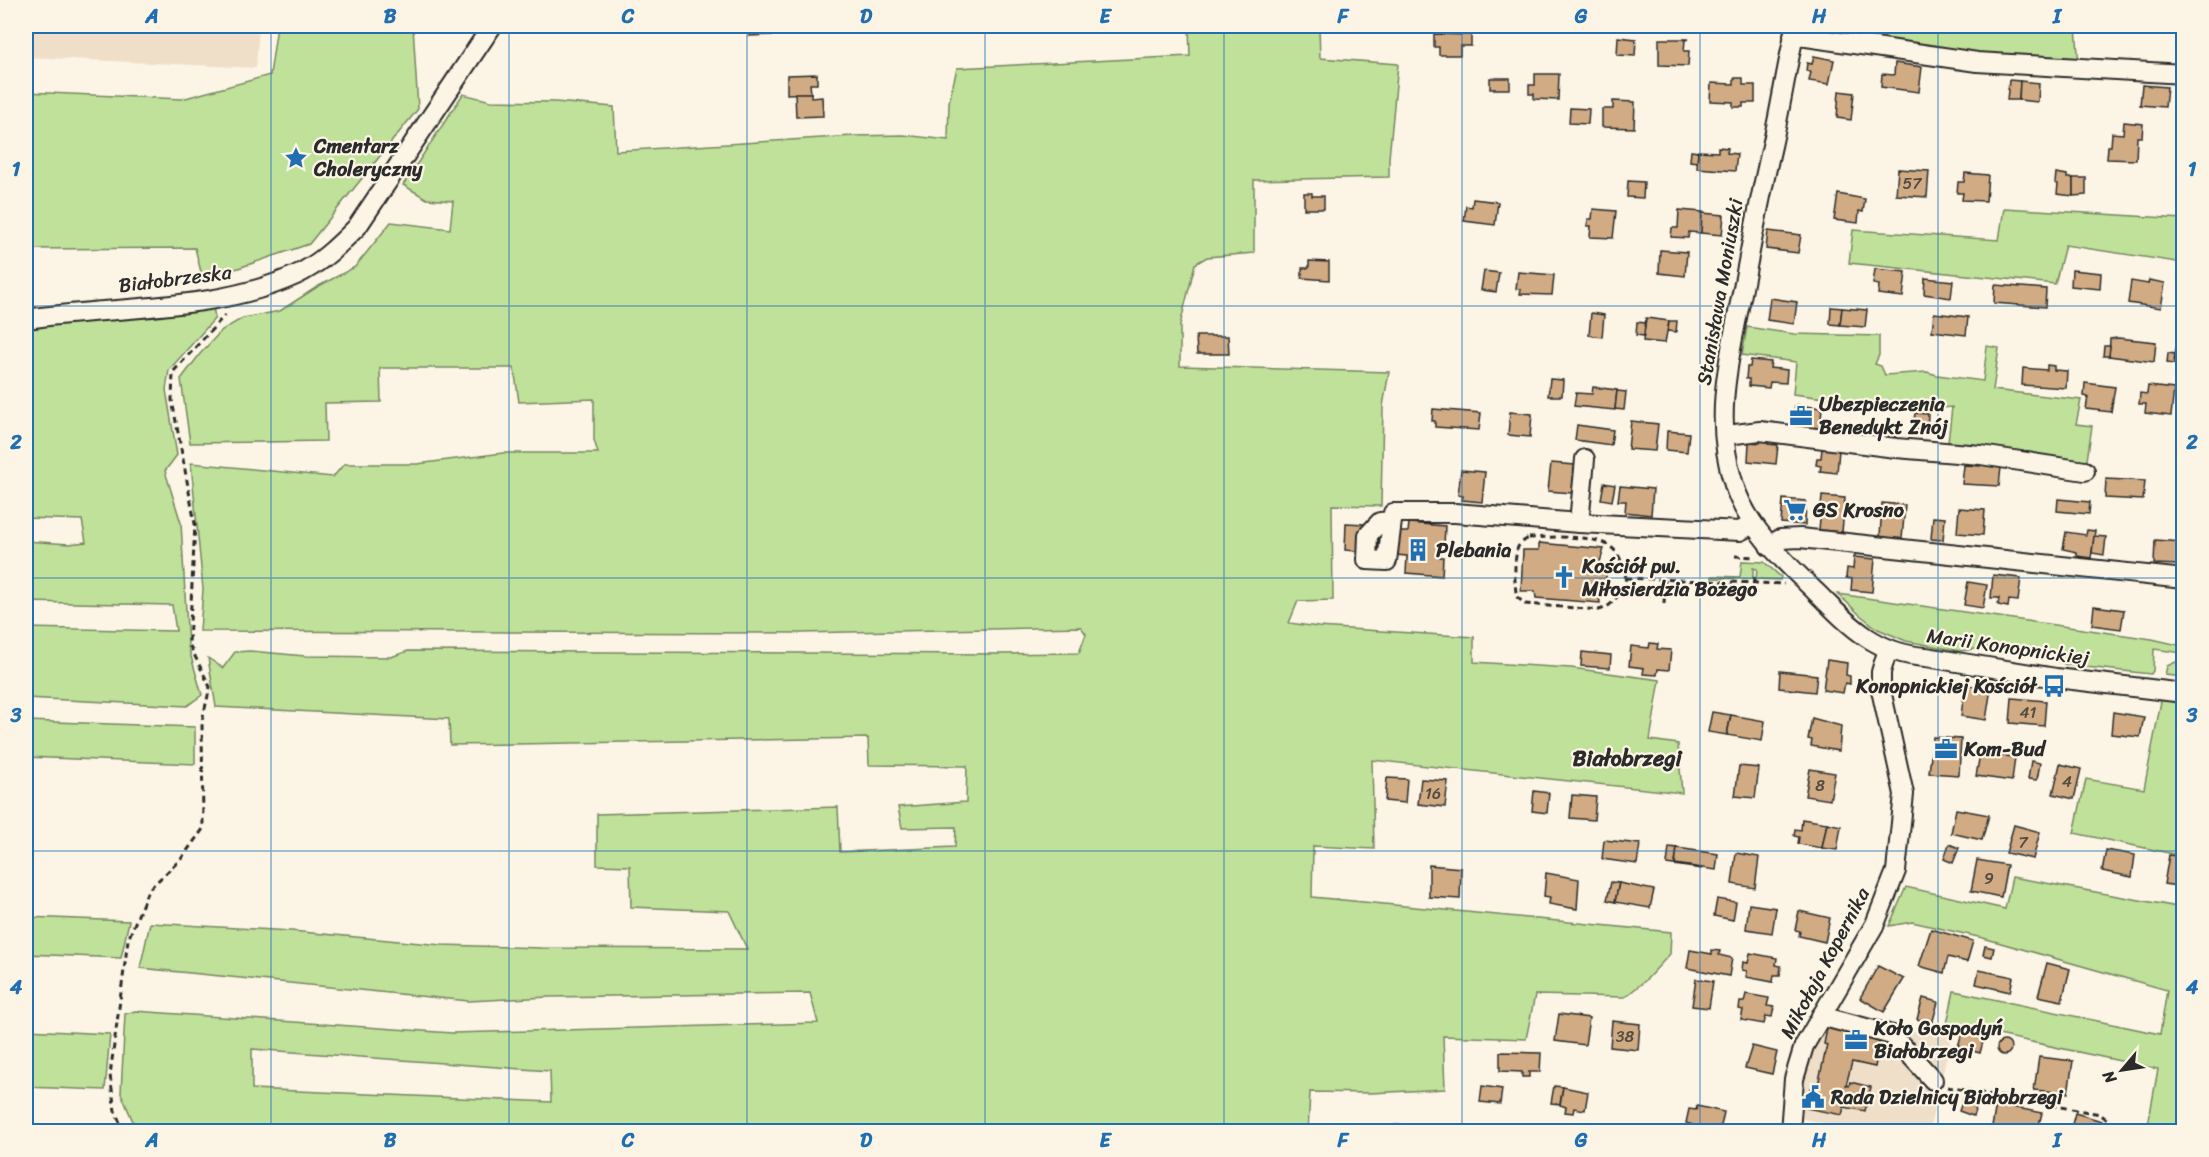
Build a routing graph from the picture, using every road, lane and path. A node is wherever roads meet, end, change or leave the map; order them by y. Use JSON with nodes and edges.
{"nodes":[{"id":1,"x":492,"y":26,"type":"edge"},
{"id":2,"x":1795,"y":30,"type":"edge"},
{"id":3,"x":2184,"y":74,"type":"edge"},
{"id":4,"x":246,"y":292,"type":"junction"},
{"id":5,"x":26,"y":319,"type":"edge"},
{"id":6,"x":1735,"y":434,"type":"dead end"},
{"id":7,"x":1585,"y":459,"type":"dead end"},
{"id":8,"x":2085,"y":471,"type":"dead end"},
{"id":9,"x":1392,"y":521,"type":"dead end"},
{"id":10,"x":1579,"y":523,"type":"junction"},
{"id":11,"x":1753,"y":524,"type":"junction"},
{"id":12,"x":1767,"y":551,"type":"junction"},
{"id":13,"x":1735,"y":556,"type":"dead end"},
{"id":14,"x":1754,"y":573,"type":"dead end"},
{"id":15,"x":1626,"y":578,"type":"junction"},
{"id":16,"x":2184,"y":579,"type":"edge"},
{"id":17,"x":1665,"y":580,"type":"junction"},
{"id":18,"x":1754,"y":584,"type":"junction"},
{"id":19,"x":1789,"y":585,"type":"dead end"},
{"id":20,"x":1664,"y":604,"type":"dead end"},
{"id":21,"x":1888,"y":649,"type":"junction"},
{"id":22,"x":2184,"y":693,"type":"edge"},
{"id":23,"x":1821,"y":1016,"type":"junction"},
{"id":24,"x":1933,"y":1080,"type":"joint"},
{"id":25,"x":124,"y":1131,"type":"edge"},
{"id":26,"x":1790,"y":1131,"type":"edge"},
{"id":27,"x":2123,"y":1131,"type":"edge"}],
"edges":[{"from":1,"to":4,"type":"street","name":"Białobrzeska"},
{"from":2,"to":3,"type":"street"},
{"from":2,"to":11,"type":"street","name":"Stanisława Moniuszki"},
{"from":4,"to":5,"type":"street","name":"Białobrzeska"},
{"from":4,"to":25,"type":"path"},
{"from":6,"to":8,"type":"street"},
{"from":7,"to":10,"type":"street"},
{"from":9,"to":10,"type":"street"},
{"from":10,"to":11,"type":"street"},
{"from":11,"to":12,"type":"street","name":"Stanisława Moniuszki"},
{"from":12,"to":13,"type":"path"},
{"from":12,"to":16,"type":"street"},
{"from":12,"to":21,"type":"street","name":"Stanisława Moniuszki"},
{"from":14,"to":18,"type":"path"},
{"from":15,"to":15,"type":"path"},
{"from":15,"to":17,"type":"path"},
{"from":17,"to":18,"type":"path"},
{"from":17,"to":20,"type":"path"},
{"from":18,"to":19,"type":"path"},
{"from":21,"to":22,"type":"street","name":"Marii Konopnickiej"},
{"from":21,"to":23,"type":"street","name":"Mikołaja Kopernika"},
{"from":23,"to":24,"type":"street"},
{"from":23,"to":26,"type":"street","name":"Mikołaja Kopernika"},
{"from":24,"to":27,"type":"path"}]}
